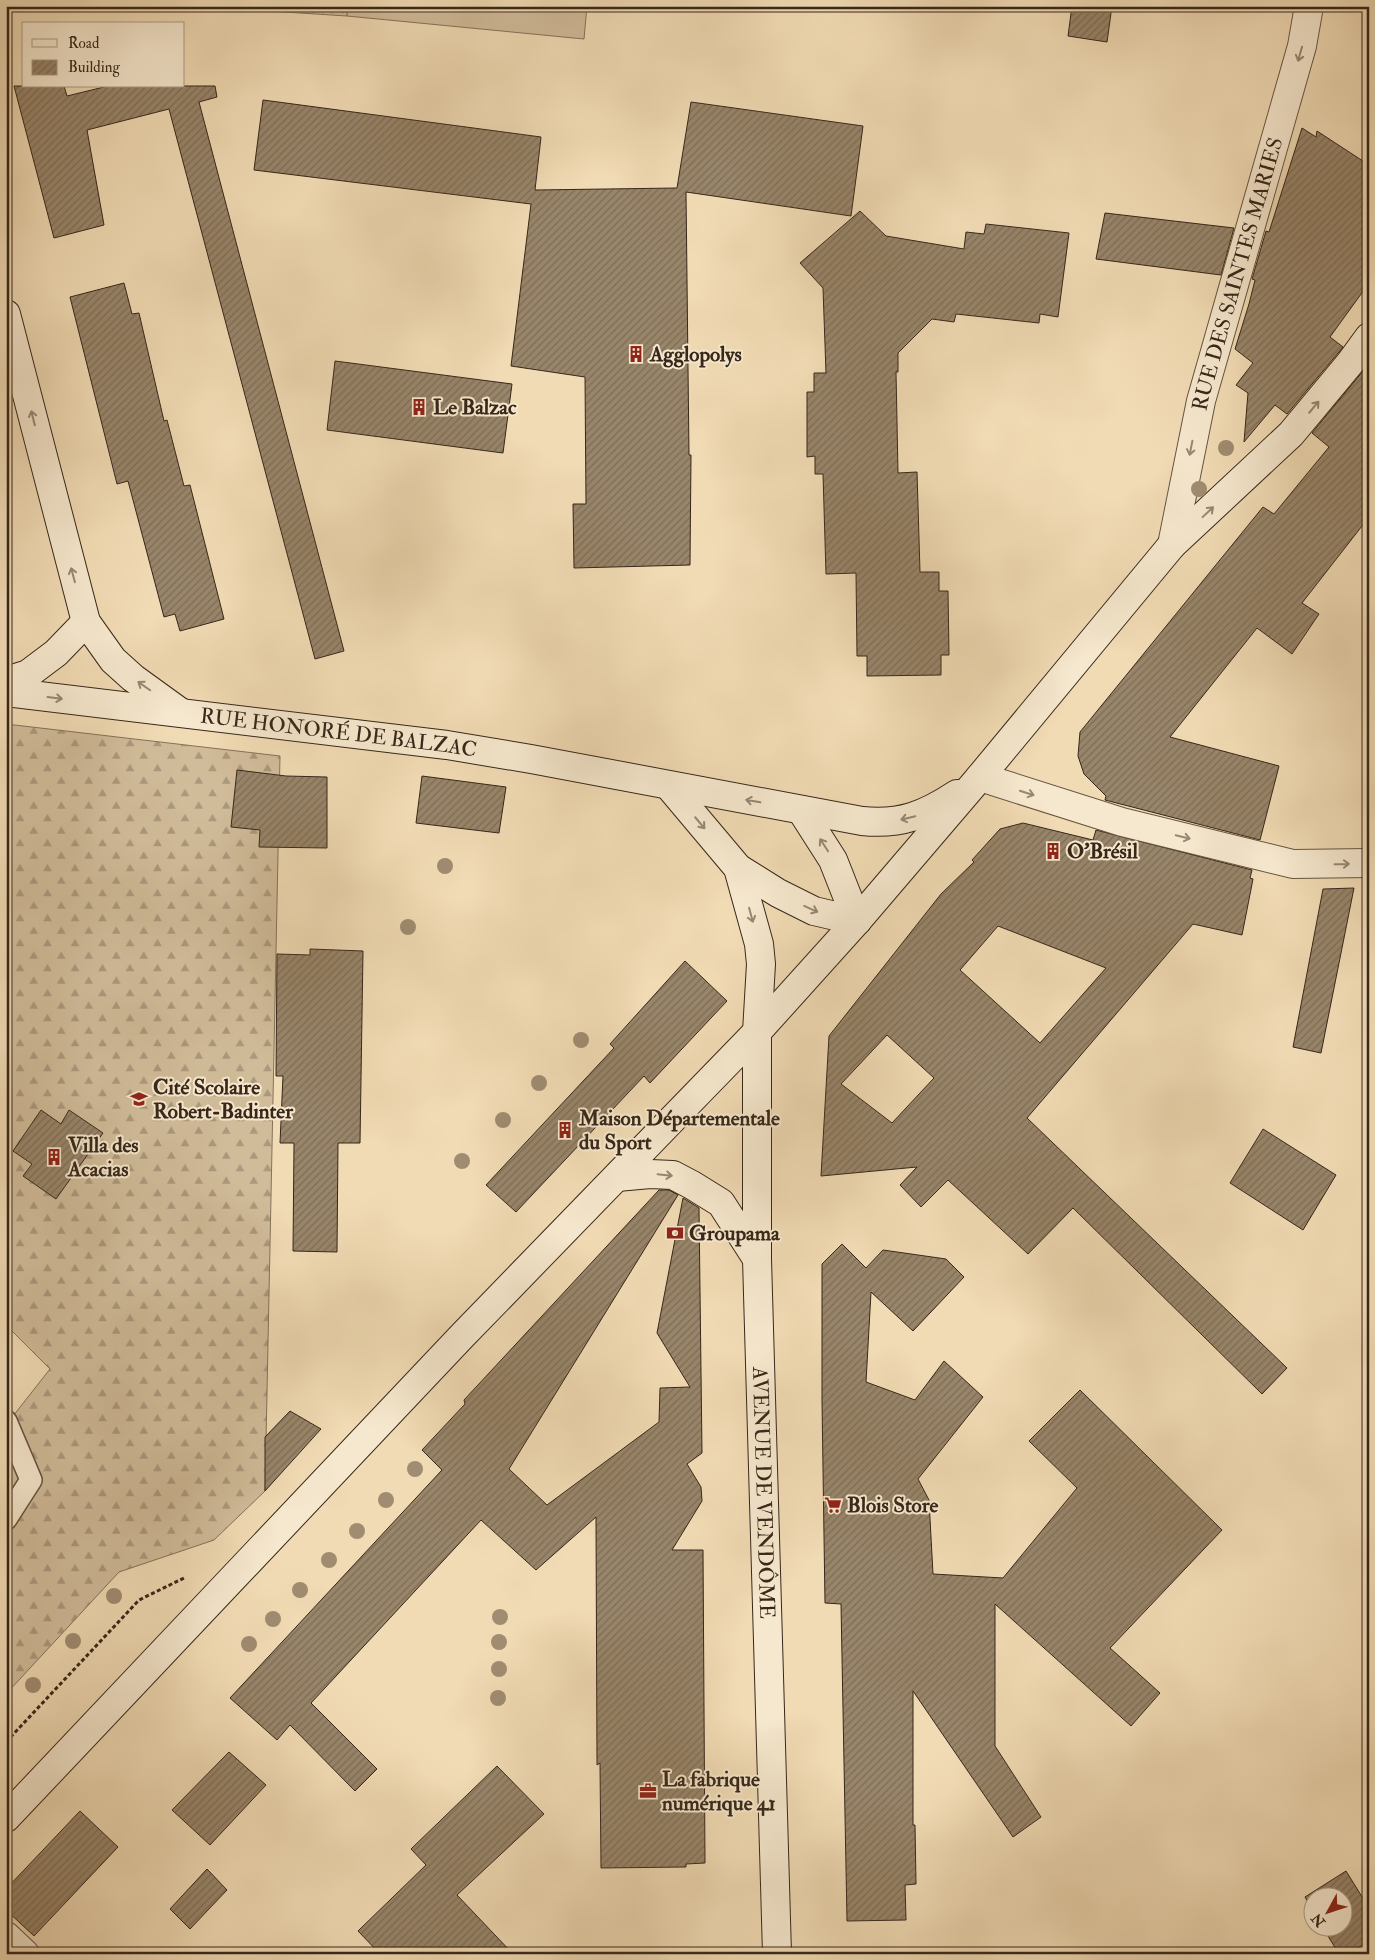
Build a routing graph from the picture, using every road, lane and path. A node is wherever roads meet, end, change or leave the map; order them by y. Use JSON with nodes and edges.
{"nodes":[{"id":1,"x":1309,"y":6,"type":"edge"},
{"id":2,"x":6,"y":314,"type":"edge"},
{"id":3,"x":1369,"y":337,"type":"edge"},
{"id":4,"x":1172,"y":545,"type":"junction"},
{"id":5,"x":86,"y":622,"type":"junction"},
{"id":6,"x":6,"y":681,"type":"edge"},
{"id":7,"x":6,"y":692,"type":"edge"},
{"id":8,"x":184,"y":714,"type":"junction"},
{"id":9,"x":980,"y":777,"type":"junction"},
{"id":10,"x":669,"y":786,"type":"junction"},
{"id":11,"x":801,"y":810,"type":"junction"},
{"id":12,"x":1369,"y":863,"type":"edge"},
{"id":13,"x":738,"y":868,"type":"junction"},
{"id":14,"x":857,"y":921,"type":"junction"},
{"id":15,"x":6,"y":1019,"type":"edge"},
{"id":16,"x":11,"y":1019,"type":"dead end"},
{"id":17,"x":757,"y":1032,"type":"junction"},
{"id":18,"x":617,"y":1177,"type":"junction"},
{"id":19,"x":757,"y":1259,"type":"junction"},
{"id":20,"x":6,"y":1421,"type":"edge"},
{"id":21,"x":6,"y":1519,"type":"edge"},
{"id":22,"x":185,"y":1578,"type":"dead end"},
{"id":23,"x":6,"y":1742,"type":"edge"},
{"id":24,"x":6,"y":1818,"type":"edge"},
{"id":25,"x":6,"y":1936,"type":"edge"},
{"id":26,"x":25,"y":1954,"type":"edge"},
{"id":27,"x":777,"y":1954,"type":"edge"}],
"edges":[{"from":1,"to":4,"type":"main road","name":"RUE DES SAINTES MARIES","one_way":true},
{"from":5,"to":2,"type":"main road","one_way":true},
{"from":4,"to":3,"type":"main road","one_way":true},
{"from":4,"to":9,"type":"main road"},
{"from":5,"to":6,"type":"main road"},
{"from":8,"to":5,"type":"main road","one_way":true},
{"from":7,"to":8,"type":"main road","name":"RUE HONORÉ DE BALZAC","one_way":true},
{"from":8,"to":10,"type":"main road","name":"RUE HONORÉ DE BALZAC"},
{"from":9,"to":11,"type":"main road","name":"RUE HONORÉ DE BALZAC","one_way":true},
{"from":9,"to":12,"type":"main road","one_way":true},
{"from":9,"to":14,"type":"main road"},
{"from":11,"to":10,"type":"main road","name":"RUE HONORÉ DE BALZAC","one_way":true},
{"from":10,"to":13,"type":"main road","one_way":true},
{"from":14,"to":11,"type":"main road","one_way":true},
{"from":13,"to":14,"type":"main road","one_way":true},
{"from":13,"to":17,"type":"main road","one_way":true},
{"from":14,"to":17,"type":"main road"},
{"from":15,"to":16,"type":"path"},
{"from":17,"to":18,"type":"main road"},
{"from":17,"to":19,"type":"main road","name":"AVENUE DE VENDÔME"},
{"from":18,"to":19,"type":"main road","one_way":true},
{"from":18,"to":24,"type":"main road"},
{"from":19,"to":27,"type":"main road","name":"AVENUE DE VENDÔME"},
{"from":20,"to":21,"type":"lane"},
{"from":22,"to":23,"type":"path"},
{"from":25,"to":26,"type":"main road"}]}
